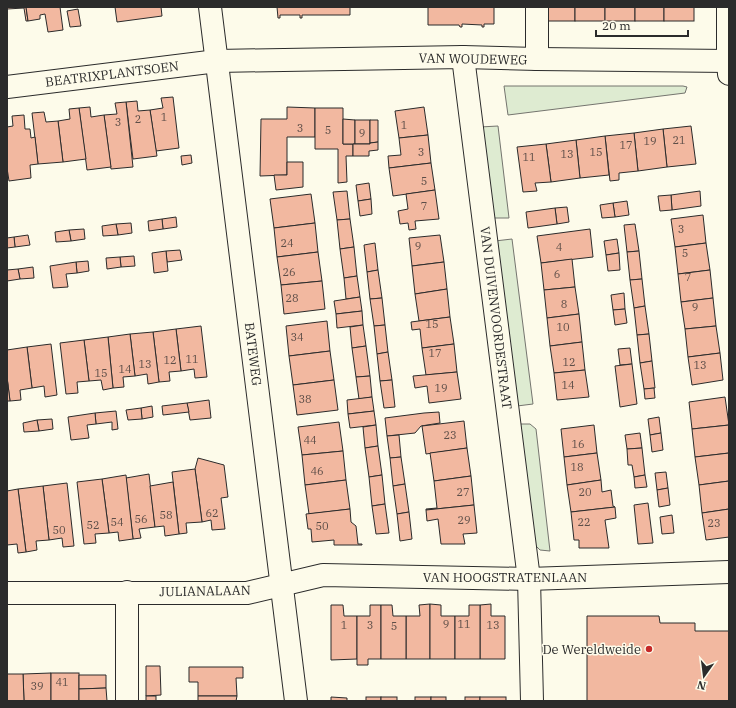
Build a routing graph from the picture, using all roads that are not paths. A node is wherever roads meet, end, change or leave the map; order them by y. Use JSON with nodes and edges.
{"nodes":[{"id":1,"x":210,"y":7,"type":"edge"},
{"id":2,"x":537,"y":7,"type":"edge"},
{"id":3,"x":728,"y":7,"type":"edge"},
{"id":4,"x":463,"y":57,"type":"junction"},
{"id":5,"x":537,"y":59,"type":"junction"},
{"id":6,"x":217,"y":62,"type":"junction"},
{"id":7,"x":729,"y":65,"type":"edge"},
{"id":8,"x":7,"y":87,"type":"edge"},
{"id":9,"x":729,"y":572,"type":"edge"},
{"id":10,"x":529,"y":579,"type":"junction"},
{"id":11,"x":282,"y":585,"type":"junction"},
{"id":12,"x":127,"y":592,"type":"junction"},
{"id":13,"x":7,"y":593,"type":"edge"},
{"id":14,"x":127,"y":701,"type":"edge"},
{"id":15,"x":296,"y":701,"type":"edge"},
{"id":16,"x":532,"y":701,"type":"edge"}],
"edges":[{"from":1,"to":6,"type":"street","name":"BATEWEG"},
{"from":2,"to":5,"type":"street"},
{"from":3,"to":7,"type":"street"},
{"from":4,"to":5,"type":"street","name":"VAN WOUDEWEG"},
{"from":4,"to":6,"type":"street","name":"VAN WOUDEWEG"},
{"from":4,"to":10,"type":"street","name":"VAN DUIVENVOORDESTRAAT"},
{"from":5,"to":7,"type":"street","name":"VAN WOUDEWEG"},
{"from":6,"to":8,"type":"street","name":"BEATRIXPLANTSOEN"},
{"from":6,"to":11,"type":"street","name":"BATEWEG"},
{"from":9,"to":10,"type":"street","name":"VAN HOOGSTRATENLAAN"},
{"from":10,"to":11,"type":"street","name":"VAN HOOGSTRATENLAAN"},
{"from":10,"to":16,"type":"street","name":"VAN DUIVENVOORDESTRAAT"},
{"from":11,"to":12,"type":"street","name":"JULIANALAAN"},
{"from":11,"to":15,"type":"street","name":"BATEWEG"},
{"from":12,"to":13,"type":"street","name":"JULIANALAAN"},
{"from":12,"to":14,"type":"street"}]}
